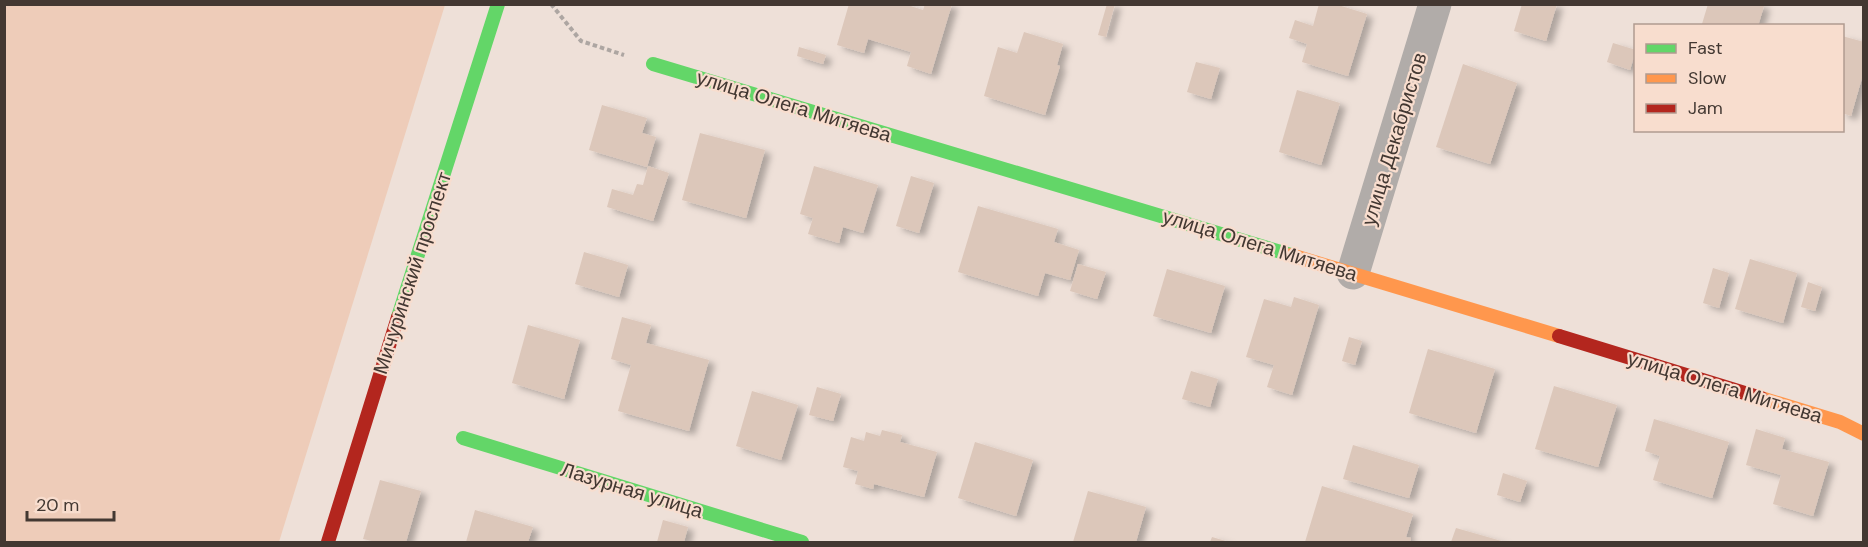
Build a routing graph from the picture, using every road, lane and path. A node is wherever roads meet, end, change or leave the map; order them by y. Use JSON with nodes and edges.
{"nodes":[{"id":1,"x":498,"y":4,"type":"edge"},
{"id":2,"x":551,"y":4,"type":"edge"},
{"id":3,"x":1436,"y":4,"type":"edge"},
{"id":4,"x":653,"y":64,"type":"joint"},
{"id":5,"x":1353,"y":273,"type":"junction"},
{"id":6,"x":1863,"y":435,"type":"edge"},
{"id":7,"x":463,"y":438,"type":"dead end"},
{"id":8,"x":328,"y":543,"type":"edge"},
{"id":9,"x":802,"y":543,"type":"edge"}],
"edges":[{"from":1,"to":8,"type":"street","name":"Мичуринский проспект"},
{"from":2,"to":4,"type":"path"},
{"from":3,"to":5,"type":"street","name":"улица Декабристов"},
{"from":4,"to":5,"type":"street","name":"улица Олега Митяева"},
{"from":5,"to":6,"type":"street","name":"улица Олега Митяева"},
{"from":7,"to":9,"type":"street","name":"Лазурная улица"}]}
